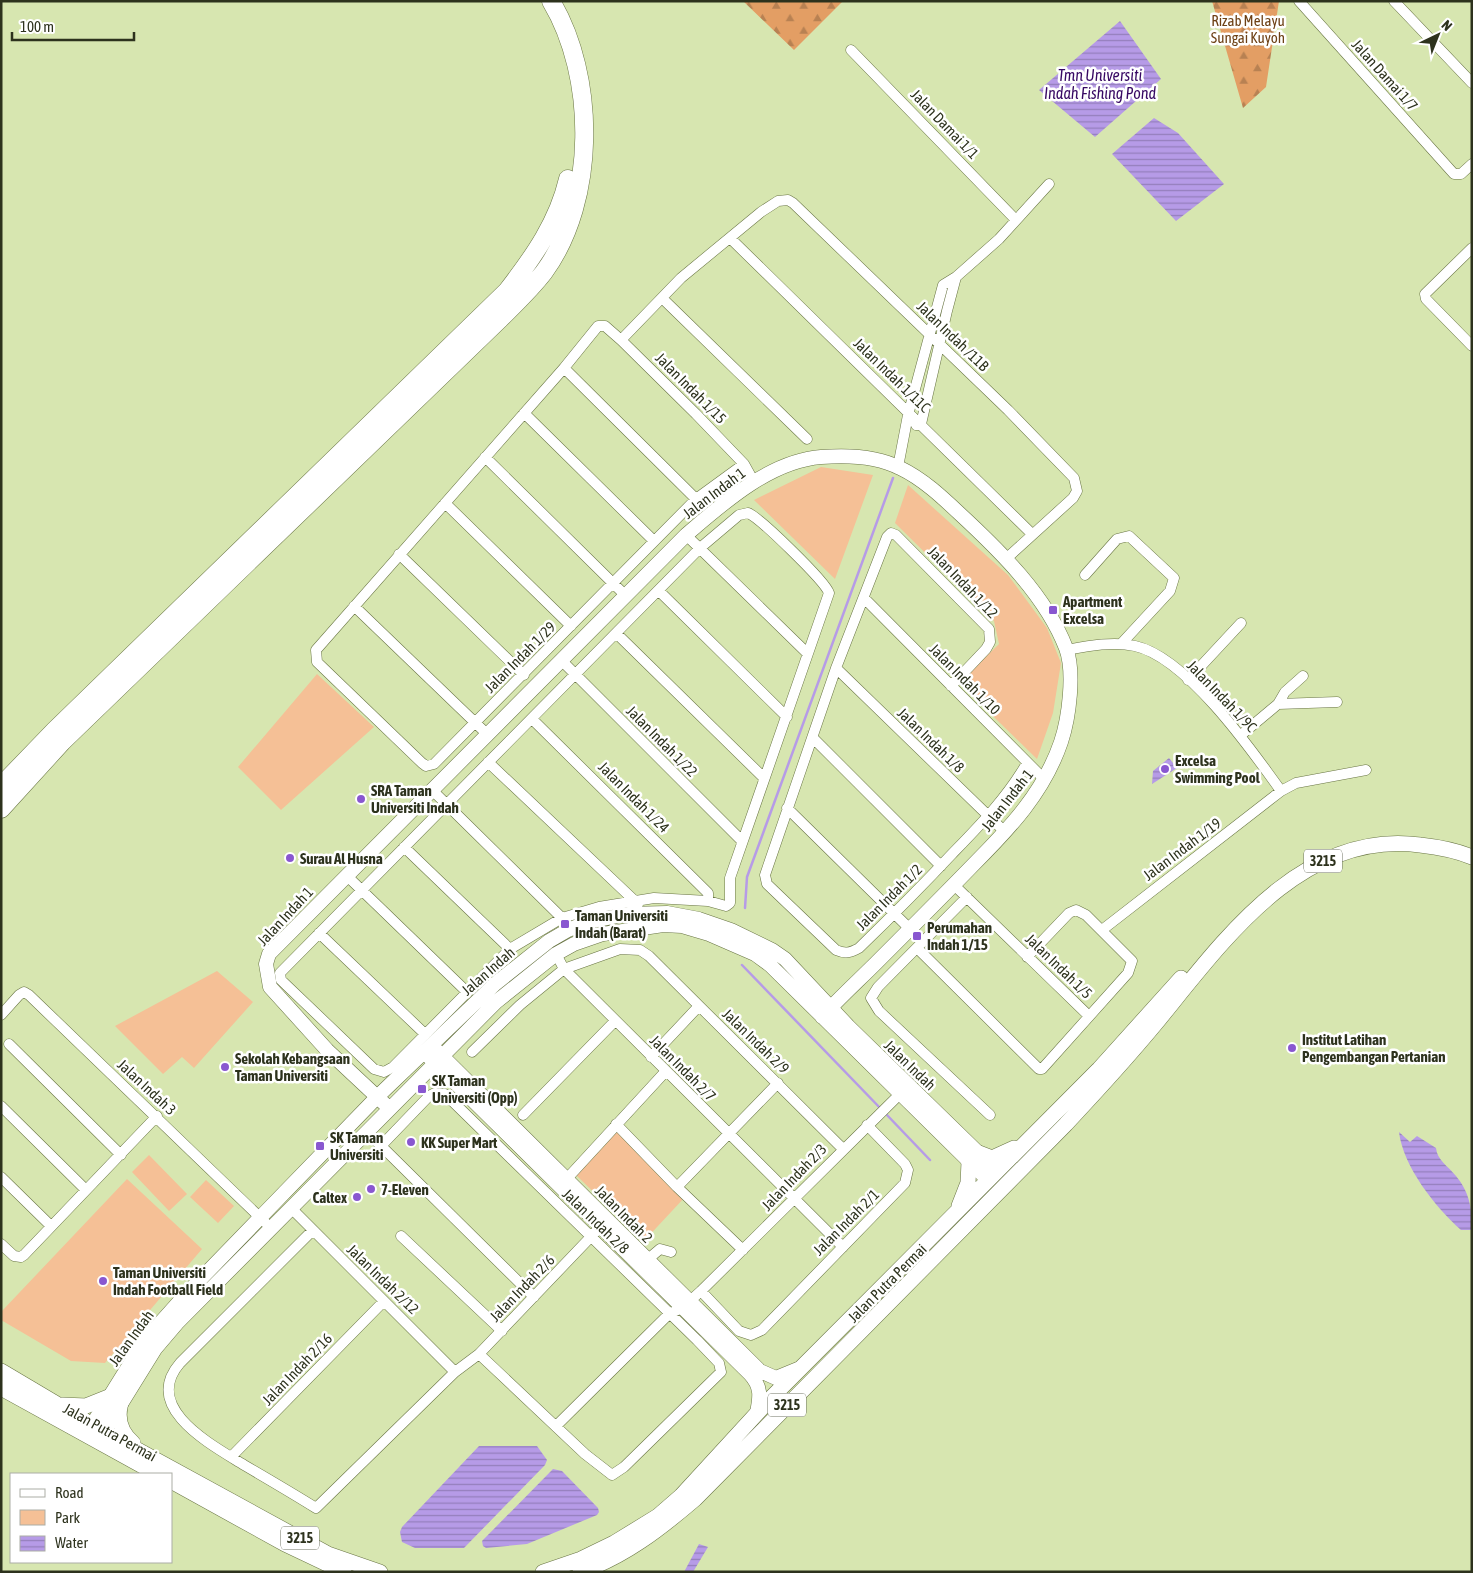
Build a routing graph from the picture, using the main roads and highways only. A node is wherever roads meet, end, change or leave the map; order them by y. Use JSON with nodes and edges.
{"nodes":[{"id":1,"x":539,"y":1,"type":"edge"},
{"id":2,"x":551,"y":1,"type":"edge"},
{"id":3,"x":1,"y":786,"type":"edge"},
{"id":4,"x":1,"y":809,"type":"edge"},
{"id":5,"x":1472,"y":857,"type":"edge"},
{"id":6,"x":1208,"y":960,"type":"junction"},
{"id":7,"x":1028,"y":1139,"type":"junction"},
{"id":8,"x":1037,"y":1153,"type":"junction"},
{"id":9,"x":994,"y":1177,"type":"junction"},
{"id":10,"x":975,"y":1214,"type":"junction"},
{"id":11,"x":952,"y":1218,"type":"junction"},
{"id":12,"x":1,"y":1371,"type":"edge"},
{"id":13,"x":1,"y":1388,"type":"edge"},
{"id":14,"x":58,"y":1404,"type":"junction"},
{"id":15,"x":94,"y":1434,"type":"junction"},
{"id":16,"x":140,"y":1451,"type":"junction"},
{"id":17,"x":155,"y":1473,"type":"edge"},
{"id":18,"x":172,"y":1483,"type":"edge"},
{"id":19,"x":344,"y":1572,"type":"edge"},
{"id":20,"x":380,"y":1572,"type":"edge"},
{"id":21,"x":543,"y":1572,"type":"edge"},
{"id":22,"x":580,"y":1572,"type":"edge"}],
"edges":[{"from":1,"to":3,"type":"highway"},
{"from":2,"to":4,"type":"highway"},
{"from":5,"to":6,"type":"main road","name":"Jalan Putra Permai","number":"3215"},
{"from":6,"to":7,"type":"main road","name":"Jalan Putra Permai","number":"3215"},
{"from":6,"to":8,"type":"main road","name":"Jalan Putra Permai","number":"3215"},
{"from":7,"to":9,"type":"main road","name":"Jalan Putra Permai","number":"3215"},
{"from":7,"to":11,"type":"main road"},
{"from":8,"to":9,"type":"main road"},
{"from":8,"to":10,"type":"main road","name":"Jalan Putra Permai","number":"3215"},
{"from":9,"to":10,"type":"main road"},
{"from":9,"to":11,"type":"main road","name":"Jalan Putra Permai","number":"3215"},
{"from":10,"to":22,"type":"main road","name":"Jalan Putra Permai","number":"3215"},
{"from":11,"to":21,"type":"main road","name":"Jalan Putra Permai","number":"3215"},
{"from":12,"to":14,"type":"main road","name":"Jalan Putra Permai","number":"3215"},
{"from":13,"to":15,"type":"main road","name":"Jalan Putra Permai","number":"3215"},
{"from":14,"to":15,"type":"main road","name":"Jalan Putra Permai","number":"3215"},
{"from":14,"to":16,"type":"main road"},
{"from":15,"to":16,"type":"main road","name":"Jalan Putra Permai","number":"3215"},
{"from":15,"to":17,"type":"main road","name":"Jalan Putra Permai","number":"3215"},
{"from":16,"to":20,"type":"main road","name":"Jalan Putra Permai","number":"3215"},
{"from":18,"to":19,"type":"main road","number":"3215"}]}
